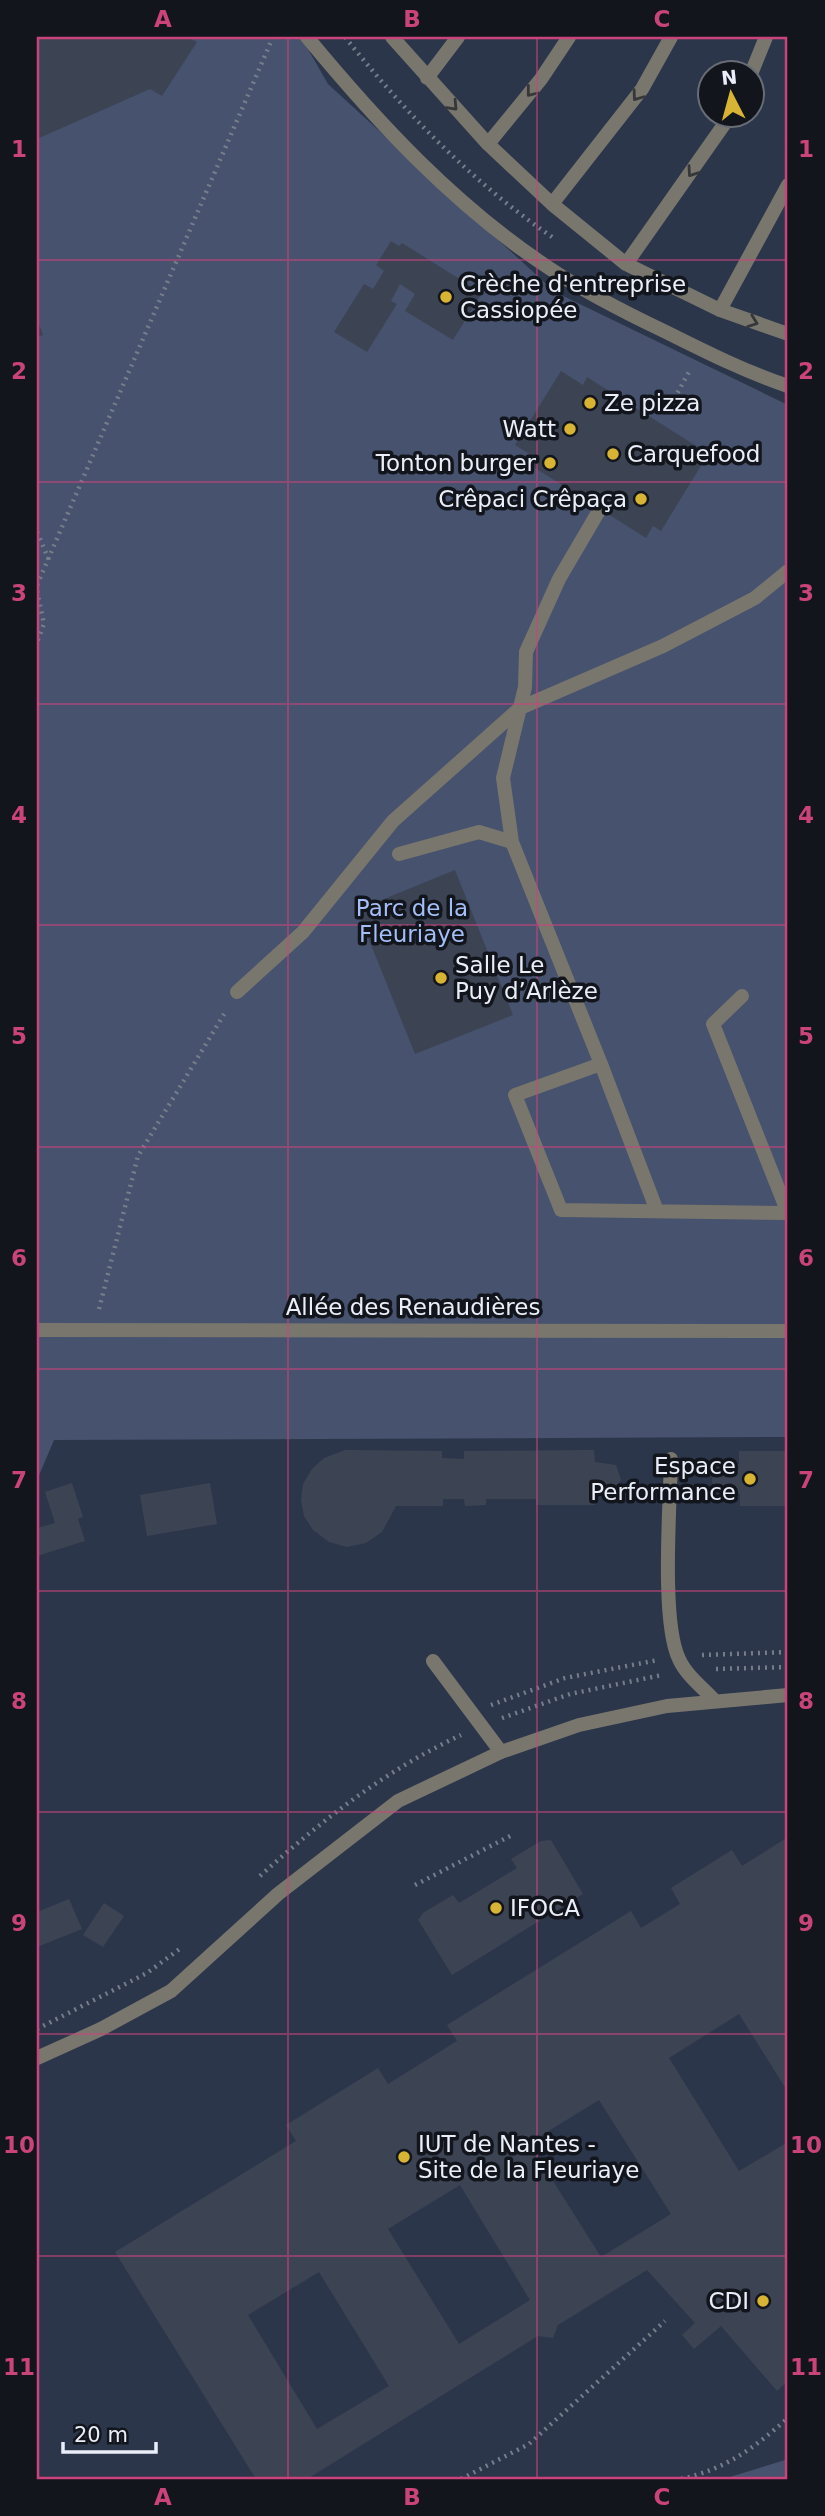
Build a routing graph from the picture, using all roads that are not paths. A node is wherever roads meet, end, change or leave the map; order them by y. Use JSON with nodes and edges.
{"nodes":[{"id":1,"x":307,"y":37,"type":"edge"},
{"id":2,"x":391,"y":37,"type":"edge"},
{"id":3,"x":458,"y":37,"type":"edge"},
{"id":4,"x":569,"y":37,"type":"edge"},
{"id":5,"x":671,"y":37,"type":"edge"},
{"id":6,"x":766,"y":37,"type":"edge"},
{"id":7,"x":757,"y":60,"type":"edge"},
{"id":8,"x":427,"y":78,"type":"junction"},
{"id":9,"x":720,"y":130,"type":"edge"},
{"id":10,"x":488,"y":144,"type":"junction"},
{"id":11,"x":788,"y":185,"type":"edge"},
{"id":12,"x":552,"y":204,"type":"junction"},
{"id":13,"x":626,"y":264,"type":"junction"},
{"id":14,"x":720,"y":310,"type":"junction"},
{"id":15,"x":788,"y":334,"type":"edge"},
{"id":16,"x":788,"y":386,"type":"edge"},
{"id":17,"x":600,"y":509,"type":"dead end"},
{"id":18,"x":788,"y":571,"type":"edge"},
{"id":19,"x":520,"y":708,"type":"junction"},
{"id":20,"x":512,"y":842,"type":"junction"},
{"id":21,"x":399,"y":855,"type":"dead end"},
{"id":22,"x":237,"y":992,"type":"road end"},
{"id":23,"x":742,"y":996,"type":"dead end"},
{"id":24,"x":601,"y":1064,"type":"junction"},
{"id":25,"x":657,"y":1211,"type":"junction"},
{"id":26,"x":788,"y":1213,"type":"edge"},
{"id":27,"x":37,"y":1330,"type":"edge"},
{"id":28,"x":788,"y":1331,"type":"edge"},
{"id":29,"x":670,"y":1460,"type":"dead end"},
{"id":30,"x":433,"y":1661,"type":"dead end"},
{"id":31,"x":788,"y":1695,"type":"edge"},
{"id":32,"x":714,"y":1700,"type":"junction"},
{"id":33,"x":500,"y":1752,"type":"junction"},
{"id":34,"x":37,"y":2057,"type":"edge"}],
"edges":[{"from":1,"to":16,"type":"street"},
{"from":2,"to":8,"type":"street"},
{"from":3,"to":8,"type":"street"},
{"from":4,"to":10,"type":"street","one_way":true},
{"from":5,"to":12,"type":"street","one_way":true},
{"from":6,"to":7,"type":"street"},
{"from":8,"to":10,"type":"street","one_way":true},
{"from":9,"to":13,"type":"street","one_way":true},
{"from":10,"to":12,"type":"street"},
{"from":11,"to":14,"type":"street"},
{"from":12,"to":13,"type":"street"},
{"from":13,"to":14,"type":"street"},
{"from":14,"to":15,"type":"street","one_way":true},
{"from":17,"to":19,"type":"street"},
{"from":18,"to":19,"type":"street"},
{"from":19,"to":20,"type":"street"},
{"from":19,"to":22,"type":"street"},
{"from":20,"to":21,"type":"street"},
{"from":20,"to":24,"type":"street"},
{"from":23,"to":26,"type":"street"},
{"from":24,"to":25,"type":"street"},
{"from":24,"to":25,"type":"street"},
{"from":25,"to":26,"type":"street"},
{"from":27,"to":28,"type":"street","name":"Allée des Renaudières"},
{"from":29,"to":32,"type":"street"},
{"from":30,"to":33,"type":"street"},
{"from":31,"to":32,"type":"street"},
{"from":32,"to":33,"type":"street"},
{"from":33,"to":34,"type":"street"}]}
